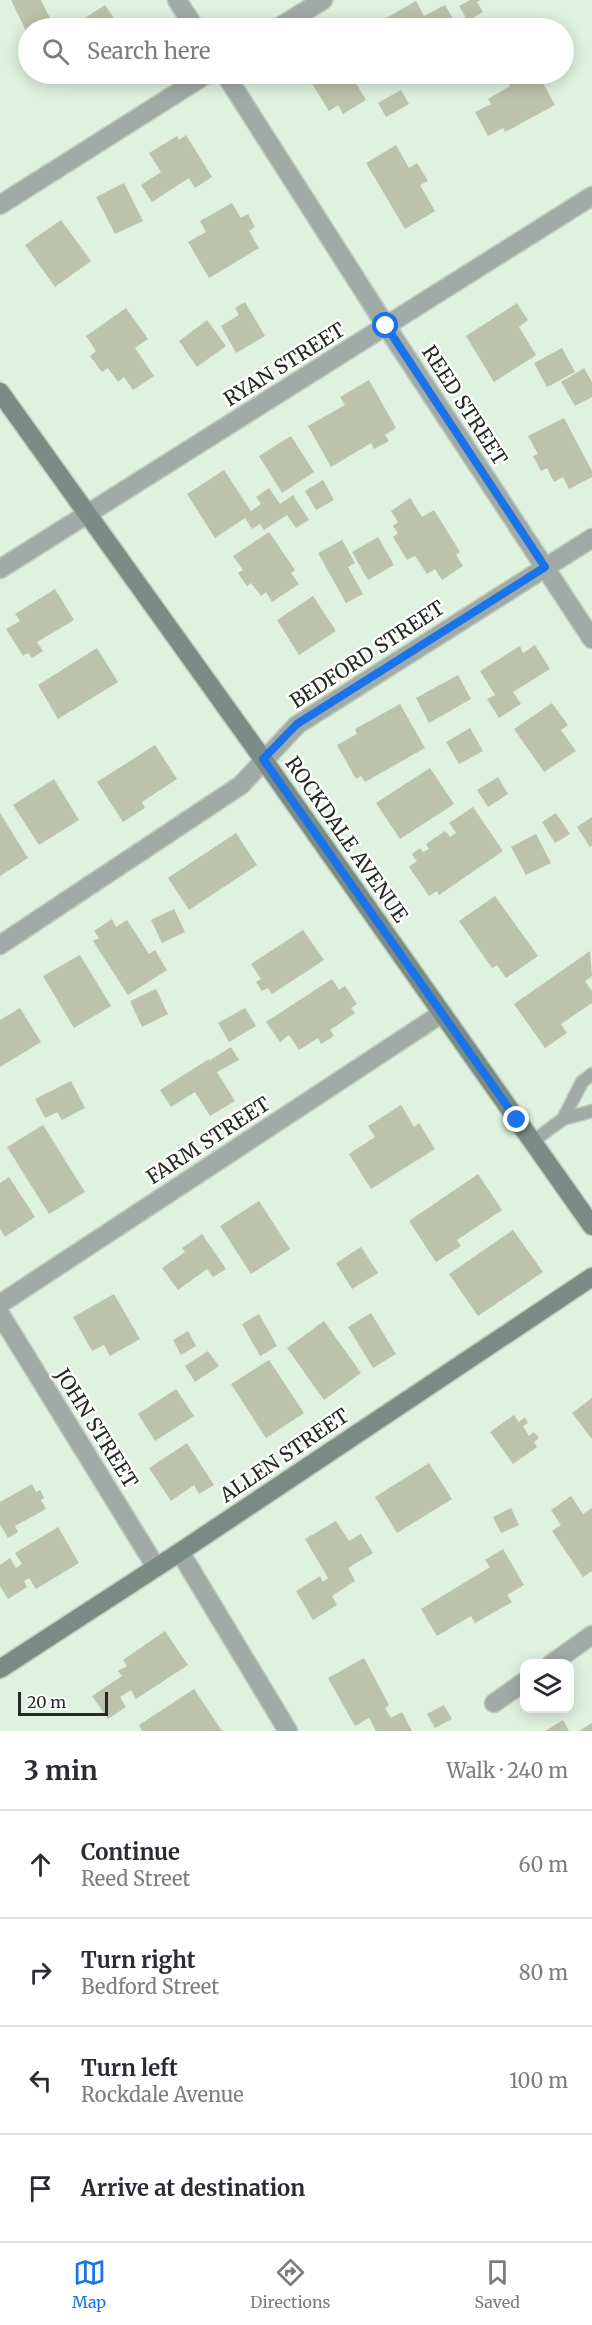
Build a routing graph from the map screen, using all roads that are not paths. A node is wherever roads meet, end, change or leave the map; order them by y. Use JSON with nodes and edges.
{"nodes":[{"id":1,"x":177,"y":0,"type":"edge"},
{"id":2,"x":323,"y":0,"type":"edge"},
{"id":3,"x":189,"y":18,"type":"edge"},
{"id":4,"x":294,"y":18,"type":"edge"},
{"id":5,"x":191,"y":84,"type":"edge"},
{"id":6,"x":231,"y":84,"type":"edge"},
{"id":7,"x":592,"y":196,"type":"edge"},
{"id":8,"x":0,"y":205,"type":"edge"},
{"id":9,"x":386,"y":326,"type":"junction"},
{"id":10,"x":0,"y":392,"type":"edge"},
{"id":11,"x":88,"y":514,"type":"junction"},
{"id":12,"x":592,"y":538,"type":"edge"},
{"id":13,"x":545,"y":567,"type":"junction"},
{"id":14,"x":0,"y":569,"type":"edge"},
{"id":15,"x":592,"y":639,"type":"edge"},
{"id":16,"x":263,"y":759,"type":"junction"},
{"id":17,"x":0,"y":945,"type":"edge"},
{"id":18,"x":441,"y":1014,"type":"junction"},
{"id":19,"x":592,"y":1074,"type":"edge"},
{"id":20,"x":592,"y":1111,"type":"edge"},
{"id":21,"x":563,"y":1119,"type":"junction"},
{"id":22,"x":532,"y":1142,"type":"junction"},
{"id":23,"x":592,"y":1226,"type":"edge"},
{"id":24,"x":592,"y":1277,"type":"edge"},
{"id":25,"x":0,"y":1304,"type":"edge"},
{"id":26,"x":0,"y":1314,"type":"edge"},
{"id":27,"x":180,"y":1552,"type":"junction"},
{"id":28,"x":156,"y":1567,"type":"junction"},
{"id":29,"x":592,"y":1635,"type":"edge"},
{"id":30,"x":558,"y":1659,"type":"edge"},
{"id":31,"x":0,"y":1669,"type":"edge"},
{"id":32,"x":520,"y":1685,"type":"edge"},
{"id":33,"x":494,"y":1703,"type":"dead end"},
{"id":34,"x":288,"y":1731,"type":"edge"}],
"edges":[{"from":1,"to":3,"type":"street"},
{"from":2,"to":4,"type":"street"},
{"from":5,"to":8,"type":"street"},
{"from":6,"to":9,"type":"street","name":"REED STREET"},
{"from":7,"to":9,"type":"street","name":"RYAN STREET"},
{"from":9,"to":11,"type":"street","name":"RYAN STREET"},
{"from":9,"to":13,"type":"street","name":"REED STREET"},
{"from":10,"to":11,"type":"main road","name":"ROCKDALE AVENUE"},
{"from":11,"to":14,"type":"street","name":"RYAN STREET"},
{"from":11,"to":16,"type":"main road","name":"ROCKDALE AVENUE"},
{"from":12,"to":13,"type":"street","name":"BEDFORD STREET"},
{"from":13,"to":15,"type":"street","name":"REED STREET"},
{"from":13,"to":16,"type":"street","name":"BEDFORD STREET"},
{"from":16,"to":17,"type":"street","name":"BEDFORD STREET"},
{"from":16,"to":18,"type":"main road","name":"ROCKDALE AVENUE"},
{"from":18,"to":22,"type":"main road","name":"ROCKDALE AVENUE"},
{"from":18,"to":25,"type":"street","name":"FARM STREET"},
{"from":19,"to":21,"type":"lane"},
{"from":20,"to":21,"type":"lane"},
{"from":21,"to":22,"type":"lane"},
{"from":22,"to":23,"type":"main road","name":"ROCKDALE AVENUE"},
{"from":24,"to":27,"type":"main road","name":"ALLEN STREET"},
{"from":26,"to":28,"type":"street","name":"JOHN STREET"},
{"from":27,"to":28,"type":"main road","name":"ALLEN STREET"},
{"from":27,"to":34,"type":"street"},
{"from":28,"to":31,"type":"main road","name":"ALLEN STREET"},
{"from":29,"to":30,"type":"street"},
{"from":32,"to":33,"type":"street"}]}
